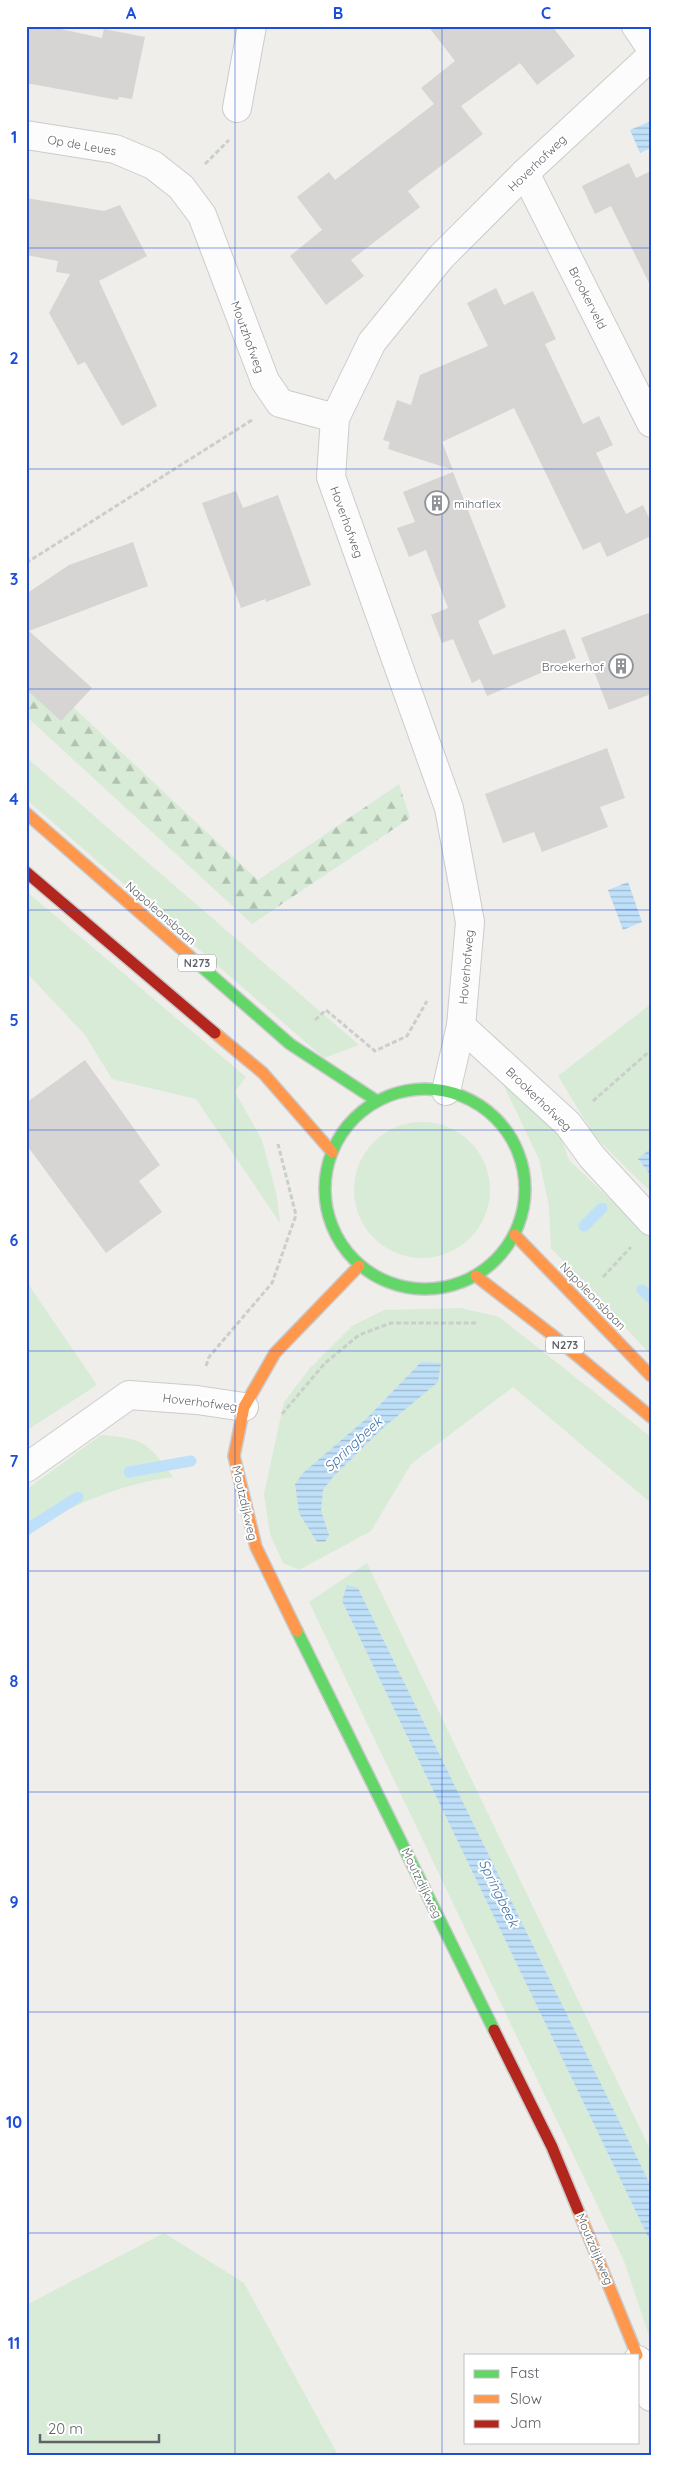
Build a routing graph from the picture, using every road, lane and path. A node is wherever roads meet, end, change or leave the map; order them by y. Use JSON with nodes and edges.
{"nodes":[{"id":1,"x":252,"y":26,"type":"edge"},
{"id":2,"x":636,"y":26,"type":"edge"},
{"id":3,"x":651,"y":48,"type":"edge"},
{"id":4,"x":651,"y":56,"type":"edge"},
{"id":5,"x":237,"y":108,"type":"joint"},
{"id":6,"x":26,"y":135,"type":"edge"},
{"id":7,"x":525,"y":173,"type":"junction"},
{"id":8,"x":181,"y":187,"type":"junction"},
{"id":9,"x":202,"y":215,"type":"joint"},
{"id":10,"x":280,"y":403,"type":"junction"},
{"id":11,"x":335,"y":418,"type":"junction"},
{"id":12,"x":651,"y":423,"type":"edge"},
{"id":13,"x":26,"y":562,"type":"edge"},
{"id":14,"x":26,"y":813,"type":"edge"},
{"id":15,"x":26,"y":872,"type":"edge"},
{"id":16,"x":420,"y":1014,"type":"dead end"},
{"id":17,"x":461,"y":1026,"type":"junction"},
{"id":18,"x":290,"y":1044,"type":"junction"},
{"id":19,"x":651,"y":1050,"type":"edge"},
{"id":20,"x":446,"y":1091,"type":"junction"},
{"id":21,"x":377,"y":1101,"type":"junction"},
{"id":22,"x":568,"y":1124,"type":"junction"},
{"id":23,"x":277,"y":1141,"type":"dead end"},
{"id":24,"x":332,"y":1152,"type":"junction"},
{"id":25,"x":644,"y":1230,"type":"edge"},
{"id":26,"x":515,"y":1235,"type":"junction"},
{"id":27,"x":359,"y":1266,"type":"junction"},
{"id":28,"x":476,"y":1276,"type":"junction"},
{"id":29,"x":580,"y":1303,"type":"junction"},
{"id":30,"x":481,"y":1325,"type":"dead end"},
{"id":31,"x":651,"y":1376,"type":"edge"},
{"id":32,"x":197,"y":1400,"type":"junction"},
{"id":33,"x":244,"y":1407,"type":"junction"},
{"id":34,"x":651,"y":1417,"type":"edge"},
{"id":35,"x":26,"y":1468,"type":"edge"},
{"id":36,"x":637,"y":2354,"type":"edge"},
{"id":37,"x":640,"y":2366,"type":"edge"},
{"id":38,"x":651,"y":2397,"type":"edge"}],
"edges":[{"from":1,"to":5,"type":"street"},
{"from":2,"to":3,"type":"street"},
{"from":4,"to":7,"type":"street","name":"Hoverhofweg"},
{"from":5,"to":8,"type":"path"},
{"from":6,"to":8,"type":"street","name":"Op de Leues"},
{"from":7,"to":11,"type":"street","name":"Hoverhofweg"},
{"from":7,"to":12,"type":"street","name":"Brookerveld"},
{"from":8,"to":9,"type":"street","name":"Op de Leues"},
{"from":9,"to":10,"type":"street","name":"Moutzhofweg"},
{"from":10,"to":11,"type":"street"},
{"from":10,"to":13,"type":"path"},
{"from":11,"to":17,"type":"street","name":"Hoverhofweg"},
{"from":14,"to":18,"type":"main road","name":"Napoleonsbaan","number":"N273"},
{"from":15,"to":24,"type":"main road"},
{"from":16,"to":18,"type":"path"},
{"from":17,"to":20,"type":"street","name":"Hoverhofweg"},
{"from":17,"to":22,"type":"street","name":"Brookerhofweg"},
{"from":18,"to":21,"type":"main road","name":"Napoleonsbaan","number":"N273"},
{"from":19,"to":22,"type":"path"},
{"from":20,"to":21,"type":"main road"},
{"from":20,"to":26,"type":"main road"},
{"from":21,"to":24,"type":"main road"},
{"from":22,"to":25,"type":"street","name":"Brookerhofweg"},
{"from":23,"to":32,"type":"path"},
{"from":24,"to":27,"type":"main road"},
{"from":25,"to":29,"type":"path"},
{"from":26,"to":28,"type":"main road"},
{"from":26,"to":29,"type":"main road","name":"Napoleonsbaan"},
{"from":27,"to":28,"type":"main road"},
{"from":27,"to":33,"type":"main road","name":"Hoverhofweg"},
{"from":28,"to":34,"type":"main road","number":"N273"},
{"from":29,"to":31,"type":"main road","name":"Napoleonsbaan"},
{"from":30,"to":33,"type":"path"},
{"from":32,"to":33,"type":"street","name":"Hoverhofweg"},
{"from":32,"to":35,"type":"street","name":"Hoverhofweg"},
{"from":33,"to":36,"type":"main road","name":"Moutzdijkweg"},
{"from":37,"to":38,"type":"street"}]}
